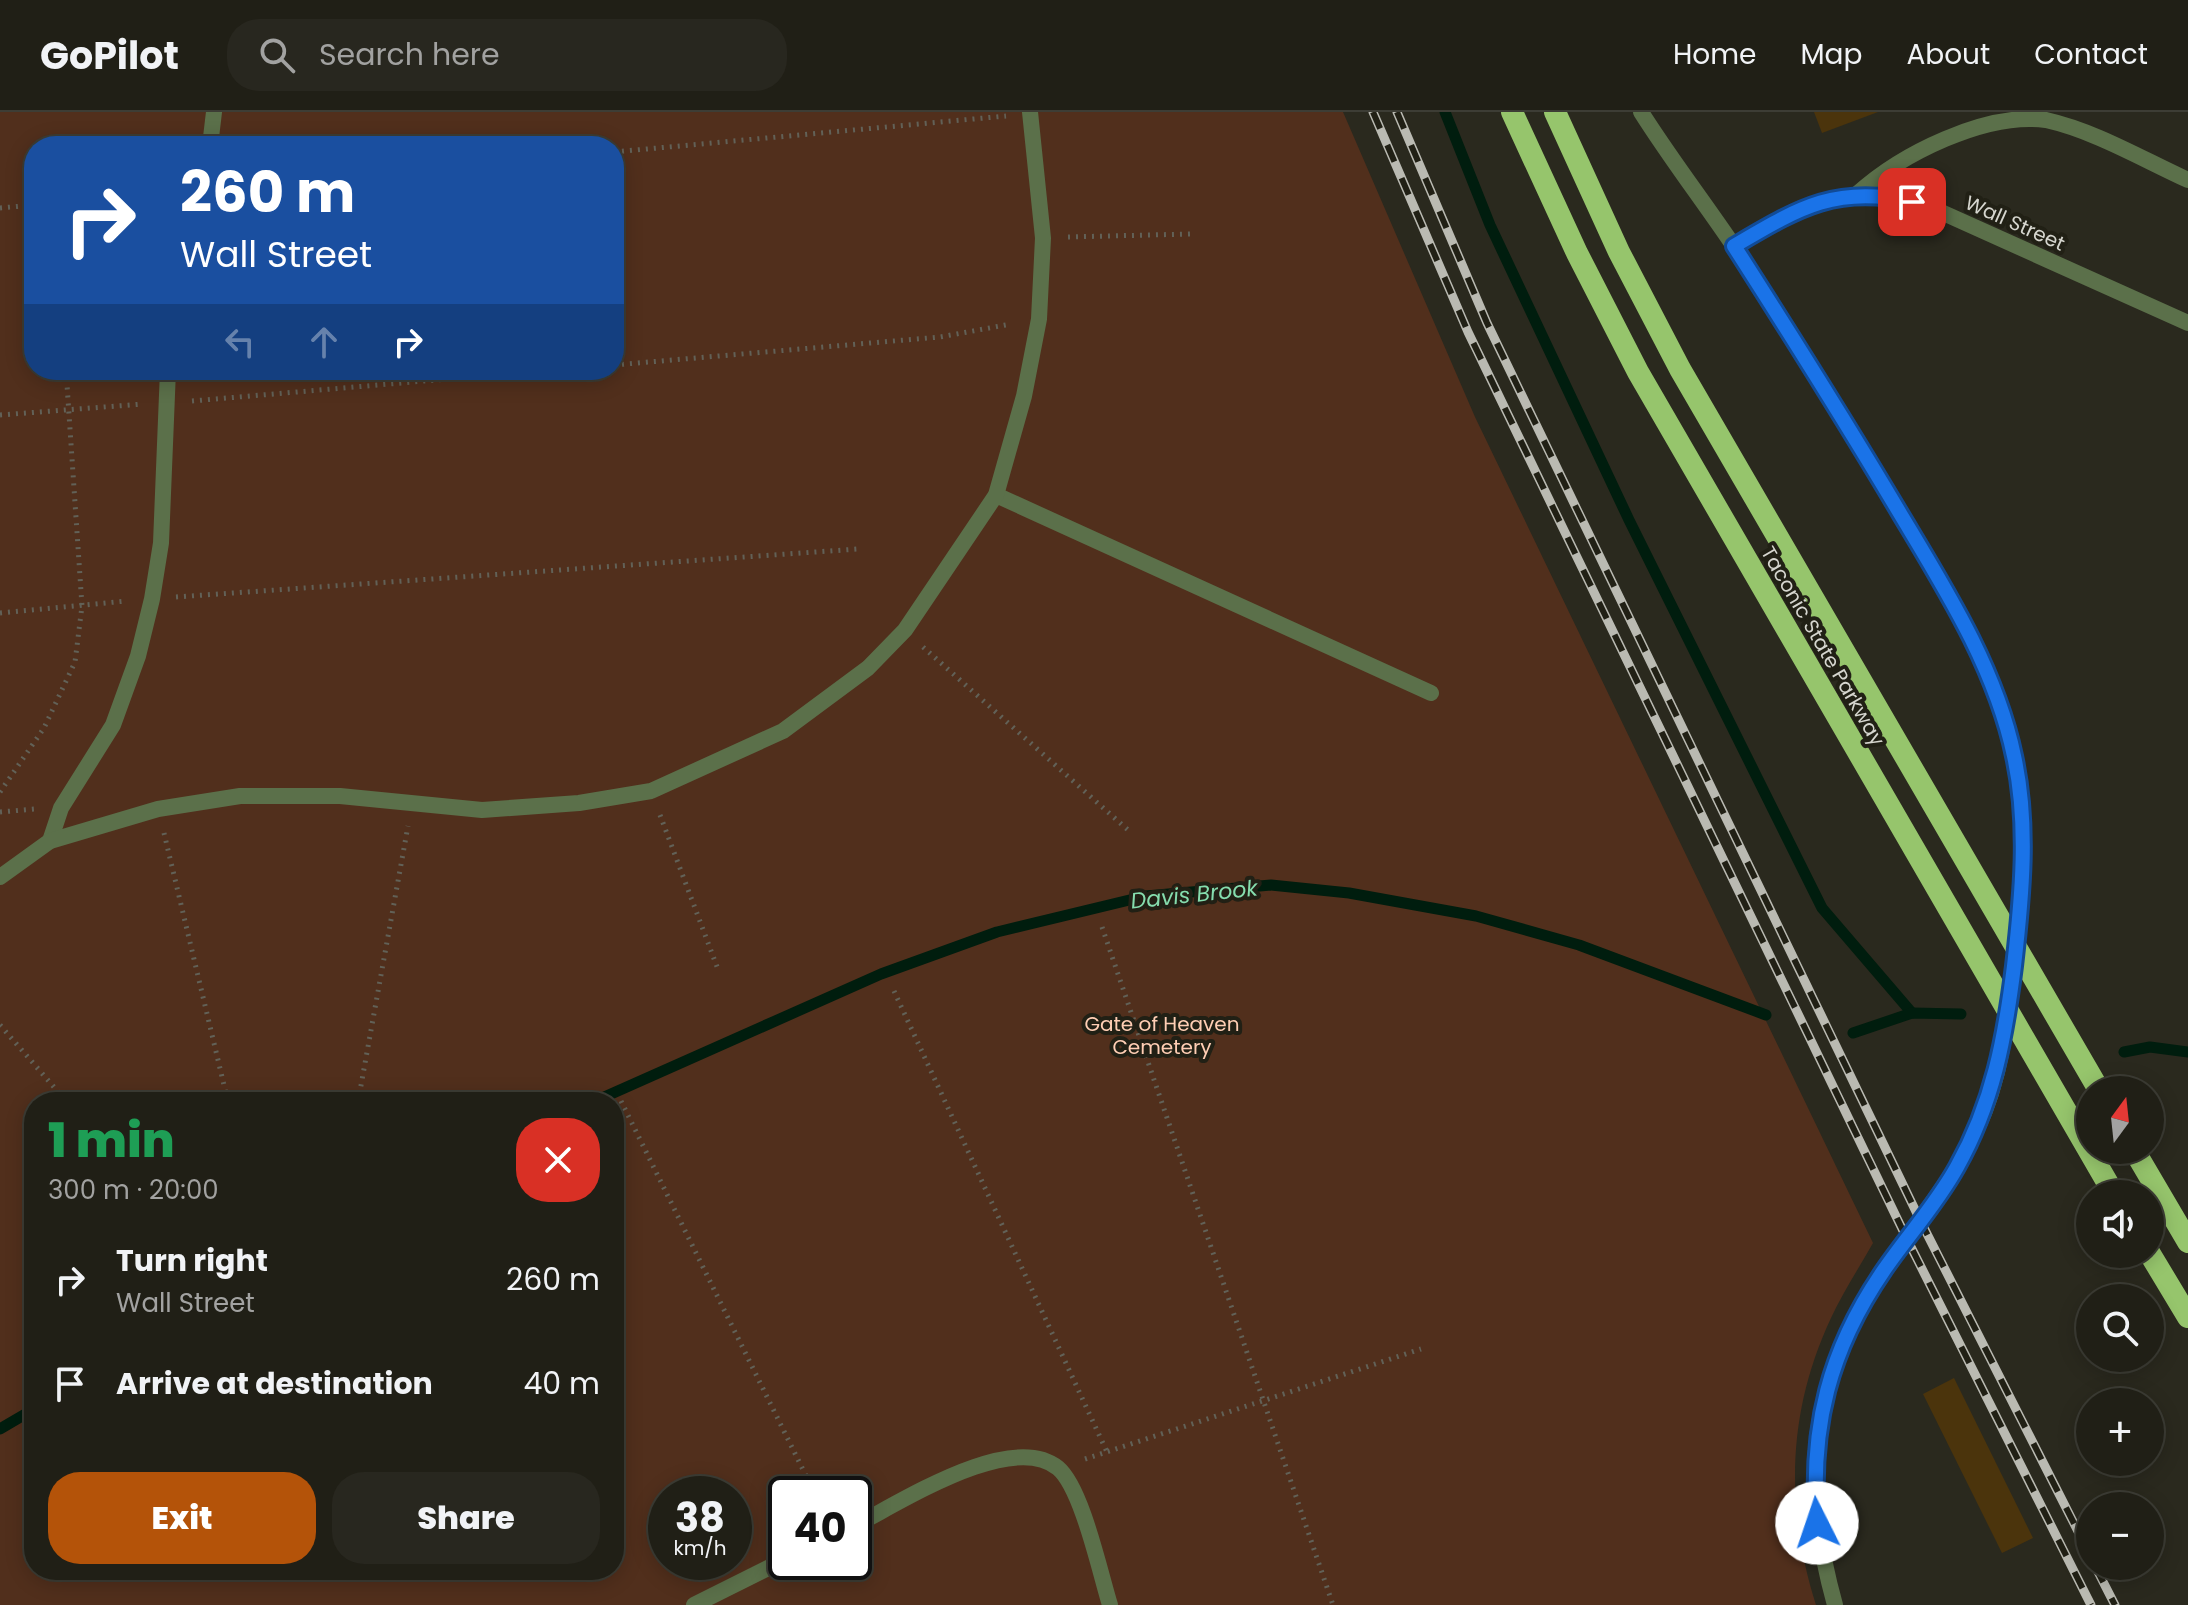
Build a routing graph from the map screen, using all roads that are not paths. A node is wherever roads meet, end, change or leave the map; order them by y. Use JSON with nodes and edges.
{"nodes":[{"id":1,"x":214,"y":112,"type":"edge"},
{"id":2,"x":1512,"y":112,"type":"edge"},
{"id":3,"x":1555,"y":112,"type":"edge"},
{"id":4,"x":1641,"y":112,"type":"edge"},
{"id":5,"x":1030,"y":113,"type":"edge"},
{"id":6,"x":211,"y":136,"type":"edge"},
{"id":7,"x":2188,"y":180,"type":"edge"},
{"id":8,"x":1857,"y":194,"type":"junction"},
{"id":9,"x":1734,"y":246,"type":"junction"},
{"id":10,"x":2188,"y":323,"type":"edge"},
{"id":11,"x":167,"y":380,"type":"edge"},
{"id":12,"x":996,"y":495,"type":"junction"},
{"id":13,"x":1431,"y":693,"type":"dead end"},
{"id":14,"x":50,"y":841,"type":"junction"},
{"id":15,"x":0,"y":877,"type":"edge"},
{"id":16,"x":2016,"y":948,"type":"junction"},
{"id":17,"x":2008,"y":1011,"type":"junction"},
{"id":18,"x":2091,"y":1076,"type":"edge"},
{"id":19,"x":2142,"y":1164,"type":"edge"},
{"id":20,"x":2106,"y":1180,"type":"edge"},
{"id":21,"x":2188,"y":1242,"type":"edge"},
{"id":22,"x":2158,"y":1268,"type":"edge"},
{"id":23,"x":2188,"y":1317,"type":"edge"},
{"id":24,"x":872,"y":1517,"type":"edge"},
{"id":25,"x":768,"y":1568,"type":"edge"},
{"id":26,"x":694,"y":1605,"type":"edge"},
{"id":27,"x":1110,"y":1605,"type":"edge"},
{"id":28,"x":1835,"y":1605,"type":"edge"}],
"edges":[{"from":1,"to":6,"type":"street"},
{"from":2,"to":17,"type":"highway","name":"Taconic State Parkway"},
{"from":3,"to":16,"type":"highway","name":"Taconic State Parkway"},
{"from":4,"to":9,"type":"street"},
{"from":5,"to":12,"type":"street"},
{"from":7,"to":8,"type":"street"},
{"from":8,"to":9,"type":"street","name":"Wall Street"},
{"from":8,"to":10,"type":"street","name":"Wall Street"},
{"from":9,"to":16,"type":"street"},
{"from":11,"to":14,"type":"street"},
{"from":12,"to":13,"type":"street"},
{"from":12,"to":14,"type":"street"},
{"from":14,"to":15,"type":"street"},
{"from":16,"to":17,"type":"street"},
{"from":16,"to":18,"type":"highway","name":"Taconic State Parkway"},
{"from":17,"to":20,"type":"highway","name":"Taconic State Parkway"},
{"from":17,"to":28,"type":"street"},
{"from":19,"to":21,"type":"highway"},
{"from":22,"to":23,"type":"highway"},
{"from":24,"to":27,"type":"street"},
{"from":25,"to":26,"type":"street"}]}
